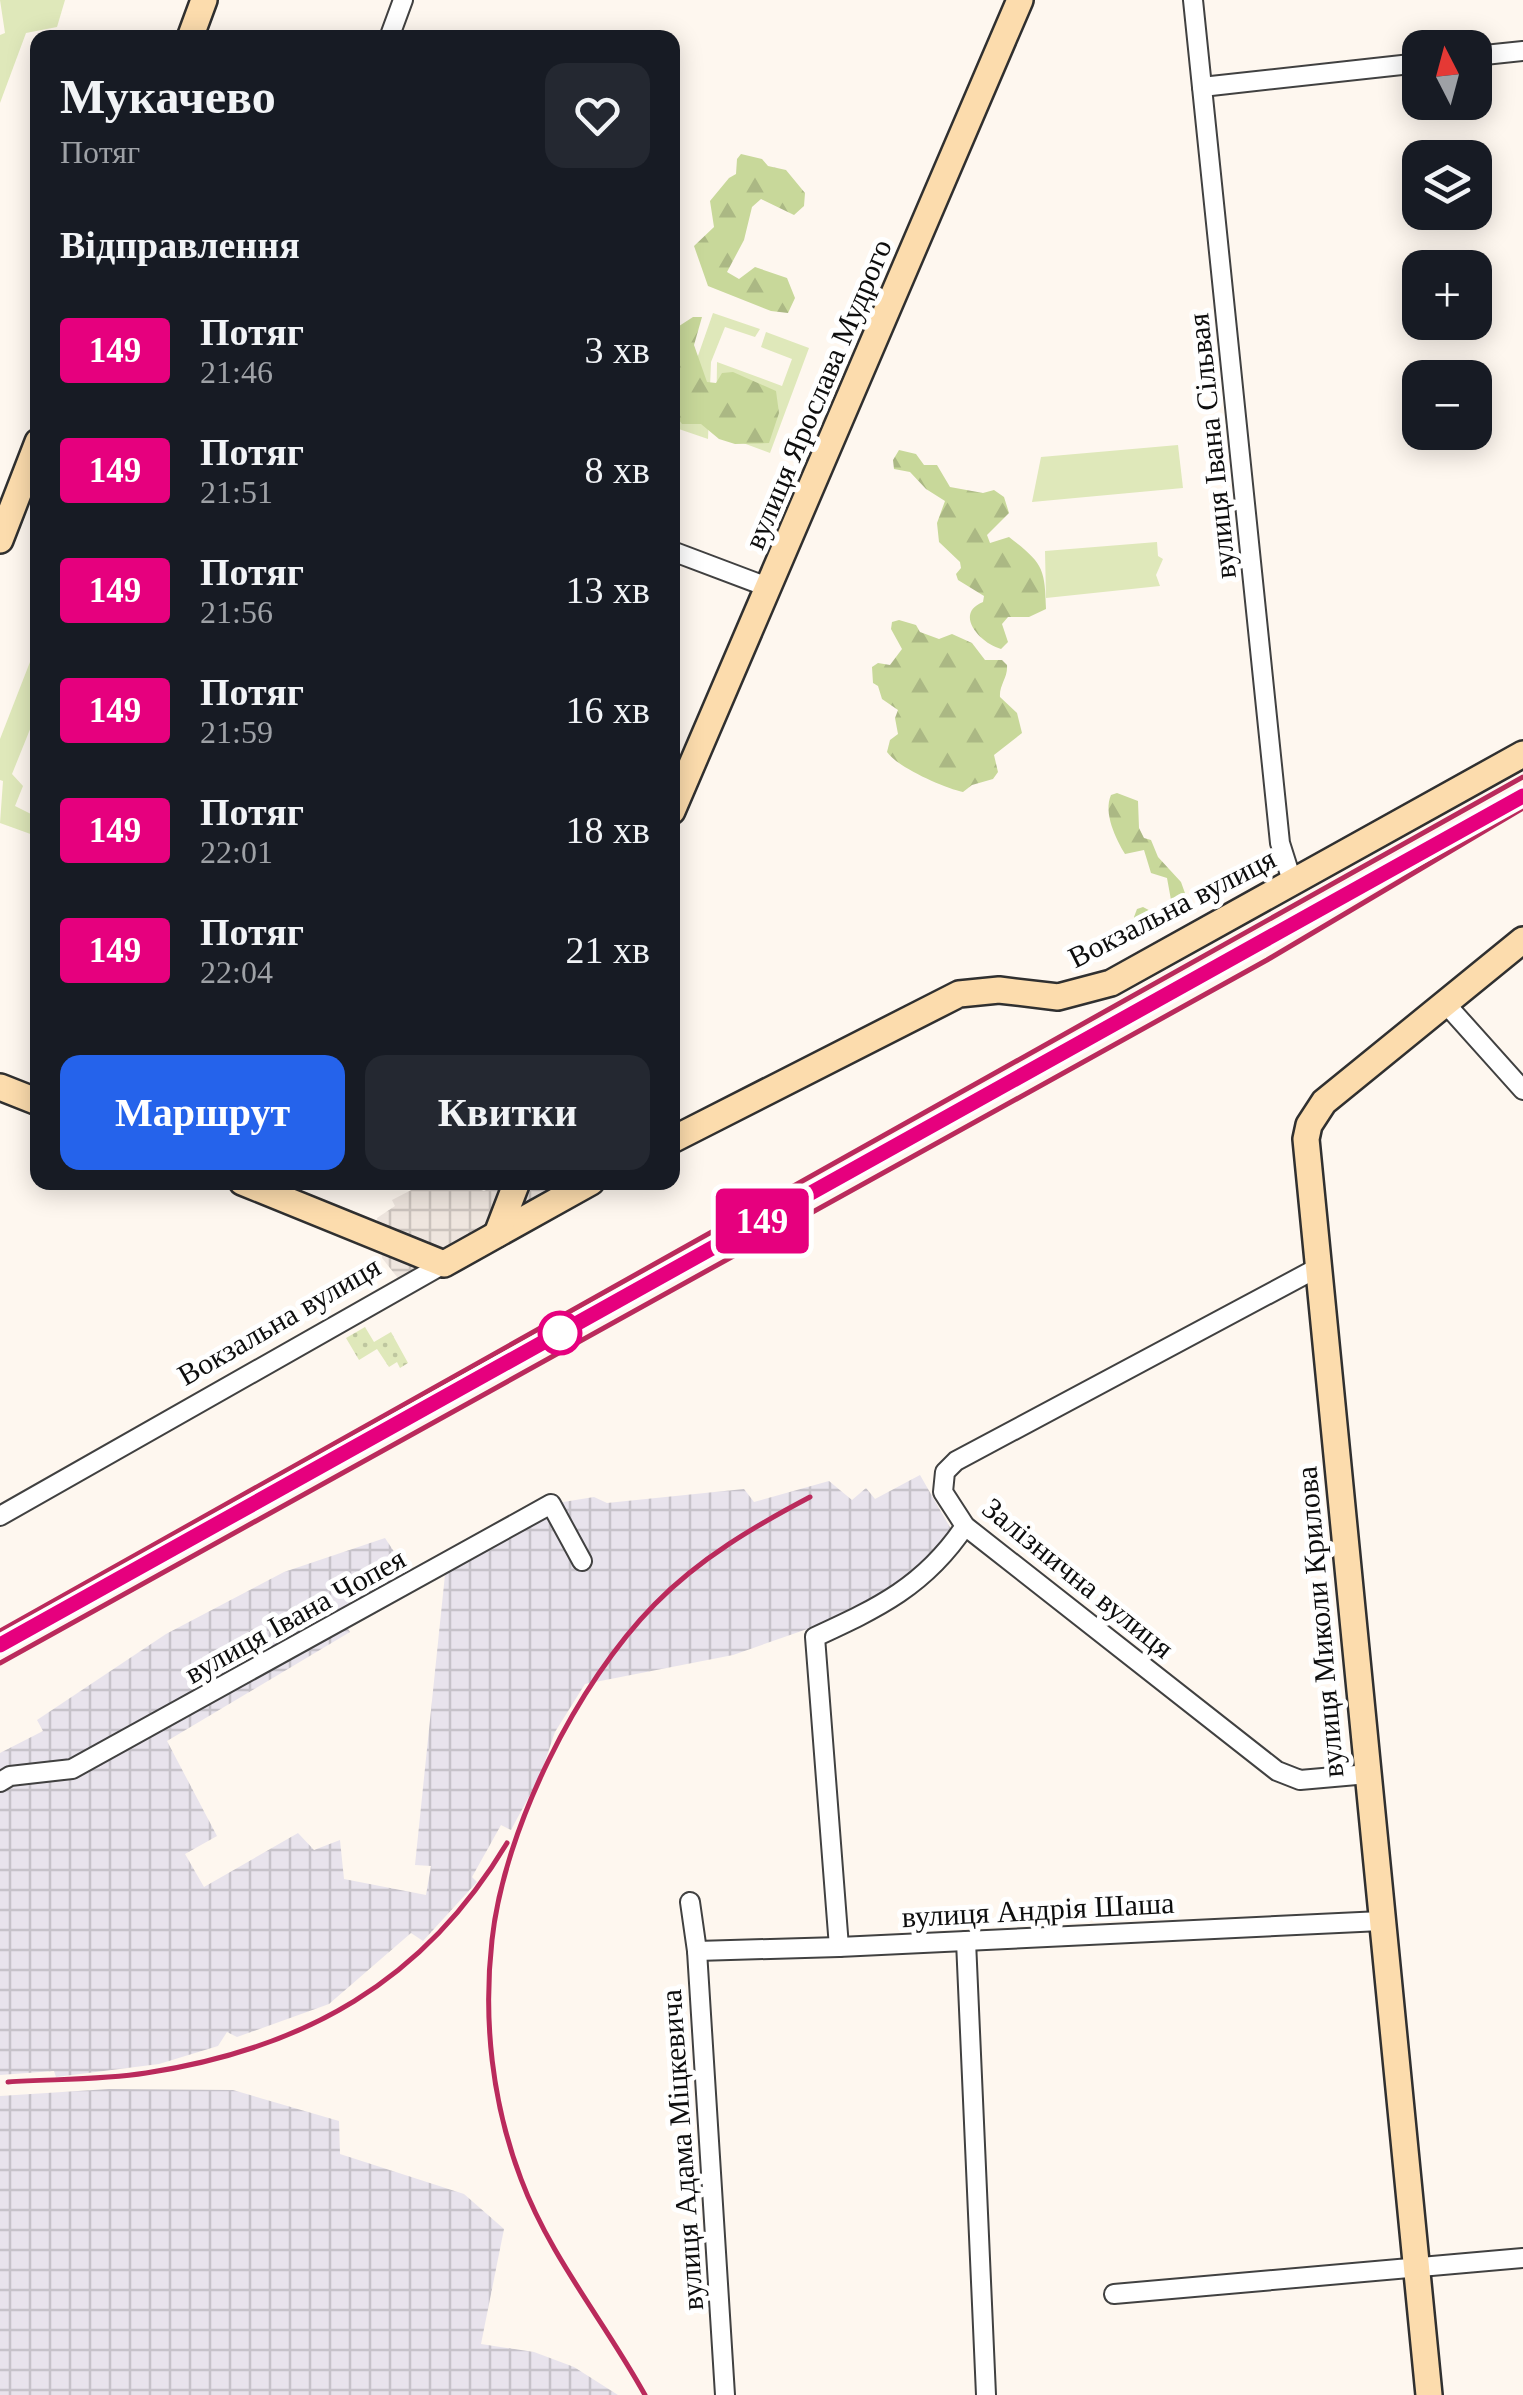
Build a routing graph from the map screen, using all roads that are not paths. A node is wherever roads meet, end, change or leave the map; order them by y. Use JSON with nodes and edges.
{"nodes":[{"id":1,"x":204,"y":0,"type":"edge"},
{"id":2,"x":403,"y":0,"type":"edge"},
{"id":3,"x":1020,"y":0,"type":"edge"},
{"id":4,"x":1194,"y":0,"type":"edge"},
{"id":5,"x":193,"y":30,"type":"edge"},
{"id":6,"x":392,"y":30,"type":"edge"},
{"id":7,"x":1523,"y":50,"type":"edge"},
{"id":8,"x":1492,"y":54,"type":"edge"},
{"id":9,"x":1402,"y":64,"type":"edge"},
{"id":10,"x":1202,"y":88,"type":"junction"},
{"id":11,"x":30,"y":462,"type":"edge"},
{"id":12,"x":0,"y":539,"type":"edge"},
{"id":13,"x":680,"y":554,"type":"edge"},
{"id":14,"x":770,"y":588,"type":"junction"},
{"id":15,"x":1523,"y":754,"type":"edge"},
{"id":16,"x":680,"y":793,"type":"edge"},
{"id":17,"x":1293,"y":884,"type":"junction"},
{"id":18,"x":1523,"y":940,"type":"edge"},
{"id":19,"x":1445,"y":1003,"type":"junction"},
{"id":20,"x":0,"y":1088,"type":"edge"},
{"id":21,"x":1523,"y":1090,"type":"edge"},
{"id":22,"x":30,"y":1099,"type":"edge"},
{"id":23,"x":680,"y":1136,"type":"edge"},
{"id":24,"x":262,"y":1190,"type":"edge"},
{"id":25,"x":514,"y":1190,"type":"edge"},
{"id":26,"x":577,"y":1190,"type":"edge"},
{"id":27,"x":497,"y":1234,"type":"junction"},
{"id":28,"x":444,"y":1264,"type":"junction"},
{"id":29,"x":1319,"y":1267,"type":"junction"},
{"id":30,"x":0,"y":1516,"type":"edge"},
{"id":31,"x":965,"y":1526,"type":"junction"},
{"id":32,"x":582,"y":1560,"type":"dead end"},
{"id":33,"x":1368,"y":1774,"type":"junction"},
{"id":34,"x":0,"y":1782,"type":"edge"},
{"id":35,"x":690,"y":1902,"type":"dead end"},
{"id":36,"x":1381,"y":1921,"type":"junction"},
{"id":37,"x":966,"y":1940,"type":"junction"},
{"id":38,"x":840,"y":1948,"type":"junction"},
{"id":39,"x":698,"y":1951,"type":"junction"},
{"id":40,"x":1523,"y":2258,"type":"edge"},
{"id":41,"x":1416,"y":2268,"type":"junction"},
{"id":42,"x":1114,"y":2294,"type":"dead end"},
{"id":43,"x":725,"y":2395,"type":"edge"},
{"id":44,"x":986,"y":2395,"type":"edge"},
{"id":45,"x":1429,"y":2395,"type":"edge"}],
"edges":[{"from":1,"to":5,"type":"street"},
{"from":2,"to":6,"type":"street"},
{"from":3,"to":14,"type":"street","name":"вулиця Ярослава Мудрого"},
{"from":4,"to":10,"type":"street","name":"вулиця Івана Сільвая"},
{"from":7,"to":8,"type":"street"},
{"from":9,"to":10,"type":"street"},
{"from":10,"to":17,"type":"street","name":"вулиця Івана Сільвая"},
{"from":11,"to":12,"type":"street"},
{"from":13,"to":14,"type":"street"},
{"from":14,"to":16,"type":"street","name":"вулиця Ярослава Мудрого"},
{"from":15,"to":17,"type":"street","name":"Вокзальна вулиця"},
{"from":17,"to":23,"type":"street","name":"Вокзальна вулиця"},
{"from":18,"to":19,"type":"street","name":"вулиця Миколи Крилова"},
{"from":19,"to":21,"type":"street"},
{"from":19,"to":29,"type":"street","name":"вулиця Миколи Крилова"},
{"from":20,"to":22,"type":"street"},
{"from":24,"to":28,"type":"street"},
{"from":25,"to":27,"type":"street"},
{"from":26,"to":27,"type":"street","name":"Вокзальна вулиця"},
{"from":27,"to":28,"type":"street","name":"Вокзальна вулиця"},
{"from":28,"to":30,"type":"street","name":"Вокзальна вулиця"},
{"from":29,"to":31,"type":"street","name":"Залізнична вулиця"},
{"from":29,"to":33,"type":"street","name":"вулиця Миколи Крилова"},
{"from":31,"to":33,"type":"street","name":"Залізнична вулиця"},
{"from":31,"to":38,"type":"street"},
{"from":32,"to":34,"type":"street","name":"вулиця Івана Чопея"},
{"from":33,"to":36,"type":"street","name":"вулиця Миколи Крилова"},
{"from":35,"to":39,"type":"street","name":"вулиця Адама Міцкевича"},
{"from":36,"to":37,"type":"street","name":"вулиця Андрія Шаша"},
{"from":36,"to":41,"type":"street","name":"вулиця Миколи Крилова"},
{"from":37,"to":38,"type":"street","name":"вулиця Андрія Шаша"},
{"from":37,"to":44,"type":"street"},
{"from":38,"to":39,"type":"street","name":"вулиця Андрія Шаша"},
{"from":39,"to":43,"type":"street","name":"вулиця Адама Міцкевича"},
{"from":40,"to":41,"type":"street"},
{"from":41,"to":42,"type":"street"},
{"from":41,"to":45,"type":"street","name":"вулиця Миколи Крилова"}]}
